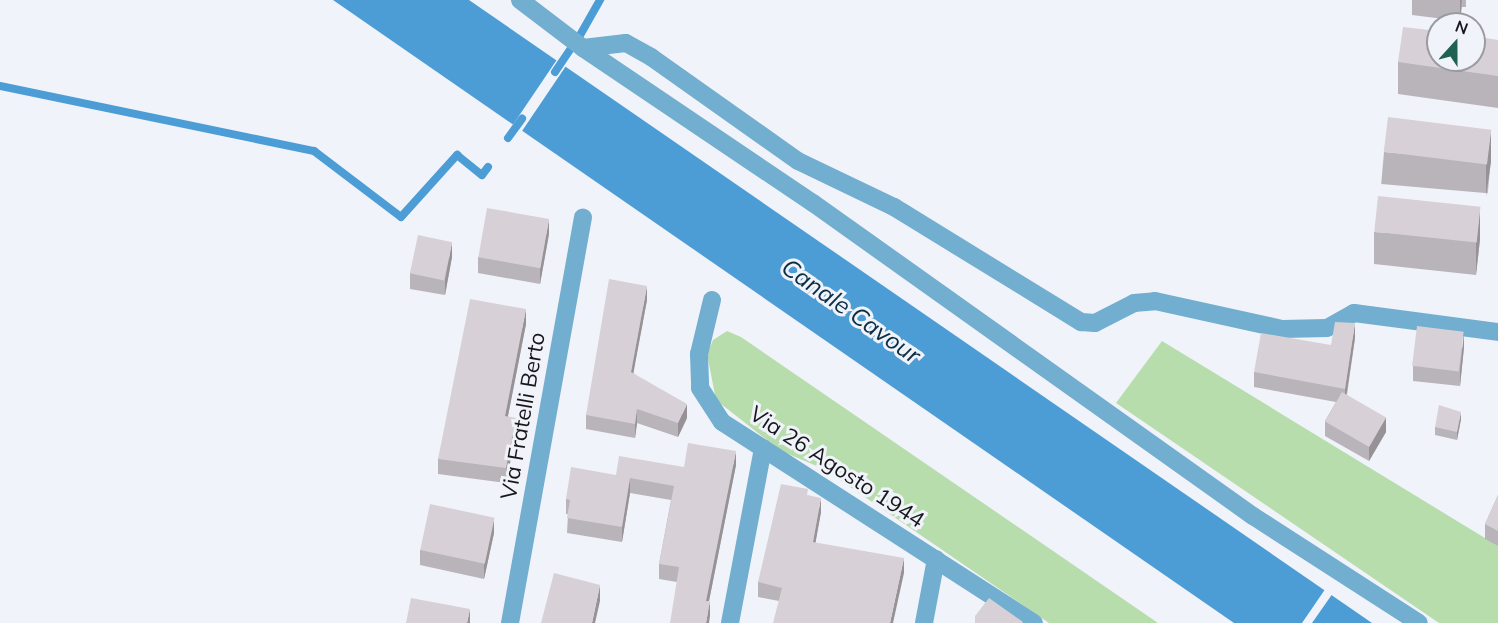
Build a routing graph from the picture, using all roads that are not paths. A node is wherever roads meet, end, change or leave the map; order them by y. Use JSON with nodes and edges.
{"nodes":[{"id":1,"x":520,"y":0,"type":"edge"},
{"id":2,"x":583,"y":48,"type":"junction"},
{"id":3,"x":583,"y":218,"type":"dead end"},
{"id":4,"x":712,"y":300,"type":"dead end"},
{"id":5,"x":1498,"y":333,"type":"edge"},
{"id":6,"x":763,"y":448,"type":"junction"},
{"id":7,"x":936,"y":559,"type":"junction"},
{"id":8,"x":510,"y":623,"type":"edge"},
{"id":9,"x":730,"y":623,"type":"edge"},
{"id":10,"x":924,"y":623,"type":"edge"},
{"id":11,"x":1034,"y":623,"type":"edge"},
{"id":12,"x":1419,"y":623,"type":"edge"}],
"edges":[{"from":1,"to":2,"type":"street"},
{"from":2,"to":5,"type":"street"},
{"from":2,"to":12,"type":"street"},
{"from":3,"to":8,"type":"street","name":"Via Fratelli Berto"},
{"from":4,"to":6,"type":"street","name":"Via 26 Agosto 1944"},
{"from":6,"to":7,"type":"street","name":"Via 26 Agosto 1944"},
{"from":6,"to":9,"type":"street"},
{"from":7,"to":10,"type":"street"},
{"from":7,"to":11,"type":"street","name":"Via 26 Agosto 1944"}]}
